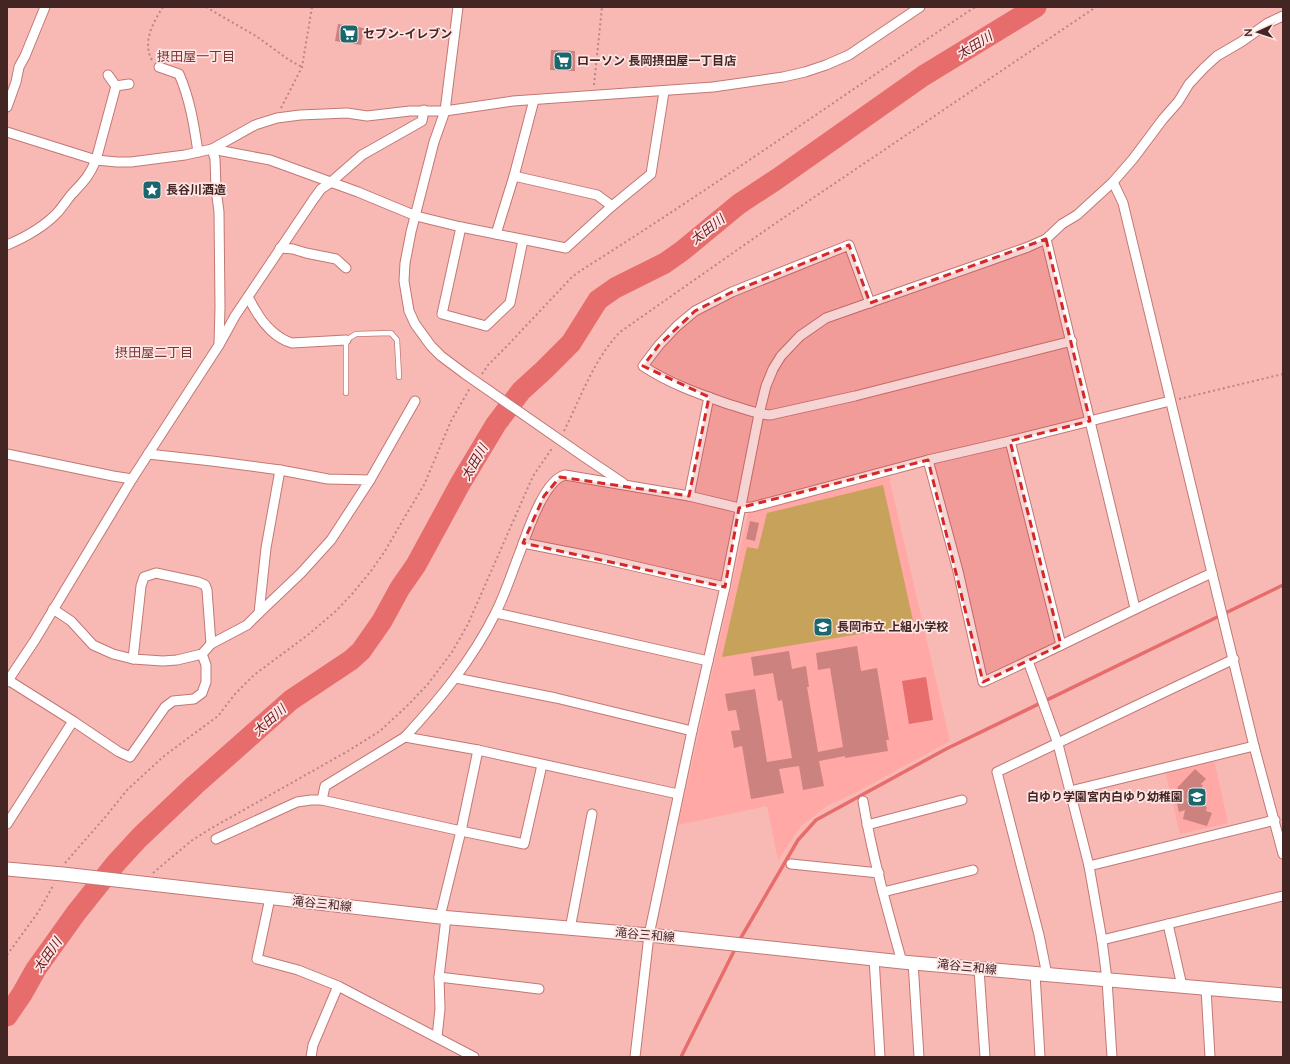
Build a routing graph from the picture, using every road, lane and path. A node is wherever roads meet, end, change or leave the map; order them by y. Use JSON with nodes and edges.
{"nodes":[{"id":1,"x":45,"y":7,"type":"edge"},
{"id":2,"x":162,"y":7,"type":"edge"},
{"id":3,"x":206,"y":7,"type":"edge"},
{"id":4,"x":312,"y":7,"type":"edge"},
{"id":5,"x":458,"y":7,"type":"edge"},
{"id":6,"x":602,"y":7,"type":"edge"},
{"id":7,"x":920,"y":7,"type":"edge"},
{"id":8,"x":975,"y":7,"type":"edge"},
{"id":9,"x":1096,"y":7,"type":"edge"},
{"id":10,"x":1283,"y":16,"type":"edge"},
{"id":11,"x":159,"y":67,"type":"joint"},
{"id":12,"x":302,"y":67,"type":"junction"},
{"id":13,"x":108,"y":75,"type":"dead end"},
{"id":14,"x":129,"y":84,"type":"dead end"},
{"id":15,"x":116,"y":86,"type":"junction"},
{"id":16,"x":664,"y":92,"type":"junction"},
{"id":17,"x":593,"y":96,"type":"junction"},
{"id":18,"x":534,"y":100,"type":"junction"},
{"id":19,"x":7,"y":106,"type":"edge"},
{"id":20,"x":424,"y":110,"type":"junction"},
{"id":21,"x":446,"y":111,"type":"junction"},
{"id":22,"x":277,"y":118,"type":"junction"},
{"id":23,"x":7,"y":132,"type":"edge"},
{"id":24,"x":212,"y":149,"type":"junction"},
{"id":25,"x":198,"y":152,"type":"junction"},
{"id":26,"x":96,"y":160,"type":"junction"},
{"id":27,"x":514,"y":176,"type":"junction"},
{"id":28,"x":1113,"y":182,"type":"junction"},
{"id":29,"x":330,"y":183,"type":"junction"},
{"id":30,"x":612,"y":206,"type":"junction"},
{"id":31,"x":416,"y":216,"type":"junction"},
{"id":32,"x":461,"y":227,"type":"junction"},
{"id":33,"x":496,"y":234,"type":"junction"},
{"id":34,"x":1046,"y":239,"type":"junction"},
{"id":35,"x":523,"y":240,"type":"junction"},
{"id":36,"x":7,"y":245,"type":"edge"},
{"id":37,"x":280,"y":248,"type":"junction"},
{"id":38,"x":346,"y":268,"type":"dead end"},
{"id":39,"x":248,"y":297,"type":"junction"},
{"id":40,"x":870,"y":303,"type":"junction"},
{"id":41,"x":346,"y":340,"type":"junction"},
{"id":42,"x":1072,"y":342,"type":"junction"},
{"id":43,"x":218,"y":345,"type":"junction"},
{"id":44,"x":1283,"y":374,"type":"edge"},
{"id":45,"x":480,"y":376,"type":"dead end"},
{"id":46,"x":400,"y":378,"type":"dead end"},
{"id":47,"x":473,"y":385,"type":"dead end"},
{"id":48,"x":346,"y":393,"type":"dead end"},
{"id":49,"x":709,"y":397,"type":"junction"},
{"id":50,"x":415,"y":401,"type":"dead end"},
{"id":51,"x":1170,"y":401,"type":"junction"},
{"id":52,"x":759,"y":414,"type":"junction"},
{"id":53,"x":1090,"y":421,"type":"junction"},
{"id":54,"x":560,"y":436,"type":"dead end"},
{"id":55,"x":1010,"y":441,"type":"junction"},
{"id":56,"x":554,"y":446,"type":"dead end"},
{"id":57,"x":7,"y":454,"type":"edge"},
{"id":58,"x":148,"y":454,"type":"junction"},
{"id":59,"x":928,"y":460,"type":"junction"},
{"id":60,"x":280,"y":470,"type":"junction"},
{"id":61,"x":132,"y":479,"type":"junction"},
{"id":62,"x":370,"y":480,"type":"junction"},
{"id":63,"x":625,"y":485,"type":"junction"},
{"id":64,"x":689,"y":496,"type":"junction"},
{"id":65,"x":739,"y":508,"type":"junction"},
{"id":66,"x":523,"y":543,"type":"junction"},
{"id":67,"x":1212,"y":573,"type":"junction"},
{"id":68,"x":725,"y":587,"type":"junction"},
{"id":69,"x":1135,"y":608,"type":"junction"},
{"id":70,"x":53,"y":609,"type":"junction"},
{"id":71,"x":259,"y":613,"type":"junction"},
{"id":72,"x":496,"y":613,"type":"junction"},
{"id":73,"x":211,"y":644,"type":"junction"},
{"id":74,"x":1061,"y":645,"type":"junction"},
{"id":75,"x":202,"y":654,"type":"junction"},
{"id":76,"x":133,"y":659,"type":"junction"},
{"id":77,"x":1234,"y":660,"type":"junction"},
{"id":78,"x":708,"y":661,"type":"junction"},
{"id":79,"x":1028,"y":661,"type":"junction"},
{"id":80,"x":456,"y":678,"type":"junction"},
{"id":81,"x":8,"y":681,"type":"edge"},
{"id":82,"x":73,"y":721,"type":"junction"},
{"id":83,"x":692,"y":731,"type":"junction"},
{"id":84,"x":405,"y":737,"type":"junction"},
{"id":85,"x":1058,"y":744,"type":"junction"},
{"id":86,"x":1254,"y":746,"type":"junction"},
{"id":87,"x":478,"y":750,"type":"junction"},
{"id":88,"x":542,"y":765,"type":"junction"},
{"id":89,"x":1070,"y":791,"type":"junction"},
{"id":90,"x":678,"y":794,"type":"junction"},
{"id":91,"x":322,"y":800,"type":"junction"},
{"id":92,"x":962,"y":800,"type":"dead end"},
{"id":93,"x":864,"y":801,"type":"dead end"},
{"id":94,"x":592,"y":814,"type":"dead end"},
{"id":95,"x":1275,"y":820,"type":"junction"},
{"id":96,"x":7,"y":824,"type":"edge"},
{"id":97,"x":867,"y":825,"type":"junction"},
{"id":98,"x":460,"y":831,"type":"junction"},
{"id":99,"x":216,"y":839,"type":"dead end"},
{"id":100,"x":1283,"y":854,"type":"edge"},
{"id":101,"x":791,"y":864,"type":"dead end"},
{"id":102,"x":1089,"y":866,"type":"junction"},
{"id":103,"x":7,"y":869,"type":"edge"},
{"id":104,"x":973,"y":870,"type":"dead end"},
{"id":105,"x":62,"y":871,"type":"junction"},
{"id":106,"x":879,"y":873,"type":"junction"},
{"id":107,"x":146,"y":880,"type":"junction"},
{"id":108,"x":883,"y":892,"type":"junction"},
{"id":109,"x":1283,"y":896,"type":"edge"},
{"id":110,"x":270,"y":898,"type":"junction"},
{"id":111,"x":443,"y":918,"type":"junction"},
{"id":112,"x":1168,"y":924,"type":"junction"},
{"id":113,"x":570,"y":929,"type":"junction"},
{"id":114,"x":649,"y":935,"type":"junction"},
{"id":115,"x":1102,"y":940,"type":"junction"},
{"id":116,"x":7,"y":955,"type":"edge"},
{"id":117,"x":874,"y":958,"type":"junction"},
{"id":118,"x":907,"y":962,"type":"junction"},
{"id":119,"x":979,"y":969,"type":"junction"},
{"id":120,"x":1041,"y":974,"type":"junction"},
{"id":121,"x":440,"y":978,"type":"junction"},
{"id":122,"x":1107,"y":980,"type":"junction"},
{"id":123,"x":338,"y":986,"type":"junction"},
{"id":124,"x":1182,"y":986,"type":"junction"},
{"id":125,"x":539,"y":988,"type":"dead end"},
{"id":126,"x":1206,"y":989,"type":"junction"},
{"id":127,"x":1283,"y":995,"type":"edge"},
{"id":128,"x":437,"y":1037,"type":"junction"},
{"id":129,"x":312,"y":1057,"type":"edge"},
{"id":130,"x":474,"y":1057,"type":"edge"},
{"id":131,"x":635,"y":1057,"type":"edge"},
{"id":132,"x":880,"y":1057,"type":"edge"},
{"id":133,"x":918,"y":1057,"type":"edge"},
{"id":134,"x":985,"y":1057,"type":"edge"},
{"id":135,"x":1040,"y":1057,"type":"edge"},
{"id":136,"x":1112,"y":1057,"type":"edge"},
{"id":137,"x":1210,"y":1057,"type":"edge"}],
"edges":[{"from":1,"to":19,"type":"street"},
{"from":2,"to":11,"type":"path"},
{"from":3,"to":12,"type":"path"},
{"from":4,"to":12,"type":"path"},
{"from":5,"to":21,"type":"street"},
{"from":6,"to":17,"type":"path"},
{"from":7,"to":16,"type":"street"},
{"from":8,"to":45,"type":"path"},
{"from":9,"to":54,"type":"path"},
{"from":10,"to":28,"type":"street"},
{"from":11,"to":25,"type":"street"},
{"from":12,"to":22,"type":"path"},
{"from":13,"to":15,"type":"street"},
{"from":14,"to":15,"type":"street"},
{"from":15,"to":26,"type":"street"},
{"from":16,"to":17,"type":"street"},
{"from":16,"to":30,"type":"street"},
{"from":17,"to":18,"type":"street"},
{"from":18,"to":21,"type":"street"},
{"from":18,"to":27,"type":"street"},
{"from":20,"to":21,"type":"street"},
{"from":20,"to":22,"type":"street"},
{"from":20,"to":29,"type":"street"},
{"from":21,"to":31,"type":"street"},
{"from":22,"to":24,"type":"street"},
{"from":23,"to":26,"type":"street"},
{"from":24,"to":25,"type":"street"},
{"from":24,"to":29,"type":"street"},
{"from":24,"to":43,"type":"street"},
{"from":25,"to":26,"type":"street"},
{"from":26,"to":36,"type":"street"},
{"from":27,"to":30,"type":"street"},
{"from":27,"to":33,"type":"street"},
{"from":28,"to":34,"type":"street"},
{"from":28,"to":51,"type":"street"},
{"from":29,"to":31,"type":"street"},
{"from":29,"to":37,"type":"street"},
{"from":30,"to":35,"type":"street"},
{"from":31,"to":32,"type":"street"},
{"from":31,"to":63,"type":"street","bridge":true},
{"from":32,"to":33,"type":"street"},
{"from":32,"to":35,"type":"street"},
{"from":33,"to":35,"type":"street"},
{"from":34,"to":40,"type":"street"},
{"from":34,"to":42,"type":"street"},
{"from":37,"to":38,"type":"street"},
{"from":37,"to":39,"type":"street"},
{"from":39,"to":41,"type":"street"},
{"from":39,"to":43,"type":"street"},
{"from":40,"to":49,"type":"street"},
{"from":40,"to":52,"type":"street"},
{"from":41,"to":46,"type":"lane"},
{"from":41,"to":48,"type":"lane"},
{"from":42,"to":52,"type":"street"},
{"from":42,"to":53,"type":"street"},
{"from":43,"to":58,"type":"street"},
{"from":44,"to":51,"type":"path"},
{"from":47,"to":105,"type":"path"},
{"from":49,"to":52,"type":"street"},
{"from":49,"to":64,"type":"street"},
{"from":50,"to":62,"type":"street"},
{"from":51,"to":53,"type":"street"},
{"from":51,"to":67,"type":"street"},
{"from":52,"to":65,"type":"street"},
{"from":53,"to":55,"type":"street"},
{"from":53,"to":69,"type":"street"},
{"from":55,"to":59,"type":"street"},
{"from":55,"to":74,"type":"street"},
{"from":56,"to":107,"type":"path"},
{"from":57,"to":61,"type":"street"},
{"from":58,"to":60,"type":"street"},
{"from":58,"to":61,"type":"street"},
{"from":59,"to":65,"type":"street"},
{"from":59,"to":79,"type":"street"},
{"from":60,"to":62,"type":"street"},
{"from":60,"to":71,"type":"street"},
{"from":61,"to":70,"type":"street"},
{"from":62,"to":71,"type":"street"},
{"from":63,"to":64,"type":"street"},
{"from":63,"to":66,"type":"street"},
{"from":64,"to":65,"type":"street"},
{"from":65,"to":68,"type":"street"},
{"from":66,"to":68,"type":"street"},
{"from":66,"to":72,"type":"street"},
{"from":67,"to":69,"type":"street"},
{"from":67,"to":77,"type":"street"},
{"from":68,"to":78,"type":"street"},
{"from":69,"to":74,"type":"street"},
{"from":70,"to":76,"type":"street"},
{"from":70,"to":81,"type":"street"},
{"from":71,"to":73,"type":"street"},
{"from":72,"to":78,"type":"street"},
{"from":72,"to":80,"type":"street"},
{"from":73,"to":75,"type":"street"},
{"from":73,"to":76,"type":"street"},
{"from":74,"to":79,"type":"street"},
{"from":75,"to":76,"type":"street"},
{"from":75,"to":82,"type":"street"},
{"from":77,"to":85,"type":"street"},
{"from":77,"to":86,"type":"street"},
{"from":78,"to":83,"type":"street"},
{"from":79,"to":85,"type":"street"},
{"from":80,"to":83,"type":"street"},
{"from":80,"to":84,"type":"street"},
{"from":81,"to":82,"type":"street"},
{"from":82,"to":96,"type":"street"},
{"from":83,"to":90,"type":"street"},
{"from":84,"to":87,"type":"street"},
{"from":84,"to":91,"type":"street"},
{"from":85,"to":89,"type":"street"},
{"from":85,"to":120,"type":"street"},
{"from":86,"to":89,"type":"street"},
{"from":86,"to":95,"type":"street"},
{"from":87,"to":88,"type":"street"},
{"from":87,"to":98,"type":"street"},
{"from":88,"to":90,"type":"street"},
{"from":88,"to":98,"type":"street"},
{"from":89,"to":102,"type":"street"},
{"from":90,"to":114,"type":"street"},
{"from":91,"to":98,"type":"street"},
{"from":91,"to":99,"type":"street"},
{"from":92,"to":97,"type":"street"},
{"from":93,"to":97,"type":"street"},
{"from":94,"to":113,"type":"street"},
{"from":95,"to":100,"type":"street"},
{"from":95,"to":102,"type":"street"},
{"from":97,"to":106,"type":"street"},
{"from":98,"to":111,"type":"street"},
{"from":101,"to":106,"type":"street"},
{"from":102,"to":115,"type":"street"},
{"from":103,"to":105,"type":"main road","name":"滝谷三和線"},
{"from":104,"to":108,"type":"street"},
{"from":105,"to":107,"type":"main road","name":"滝谷三和線"},
{"from":105,"to":116,"type":"path"},
{"from":106,"to":108,"type":"street"},
{"from":107,"to":110,"type":"main road","name":"滝谷三和線"},
{"from":108,"to":118,"type":"street"},
{"from":109,"to":112,"type":"street"},
{"from":110,"to":111,"type":"main road","name":"滝谷三和線"},
{"from":110,"to":123,"type":"street"},
{"from":111,"to":113,"type":"main road","name":"滝谷三和線"},
{"from":111,"to":121,"type":"street"},
{"from":112,"to":115,"type":"street"},
{"from":112,"to":124,"type":"street"},
{"from":113,"to":114,"type":"main road","name":"滝谷三和線"},
{"from":114,"to":117,"type":"main road","name":"滝谷三和線"},
{"from":114,"to":131,"type":"street"},
{"from":115,"to":122,"type":"street"},
{"from":117,"to":118,"type":"main road","name":"滝谷三和線"},
{"from":117,"to":132,"type":"street"},
{"from":118,"to":119,"type":"main road","name":"滝谷三和線"},
{"from":118,"to":133,"type":"street"},
{"from":119,"to":120,"type":"main road","name":"滝谷三和線"},
{"from":119,"to":134,"type":"street"},
{"from":120,"to":122,"type":"main road","name":"滝谷三和線"},
{"from":120,"to":135,"type":"street"},
{"from":121,"to":125,"type":"street"},
{"from":121,"to":128,"type":"street"},
{"from":122,"to":124,"type":"main road","name":"滝谷三和線"},
{"from":122,"to":136,"type":"street"},
{"from":123,"to":128,"type":"street"},
{"from":123,"to":129,"type":"street"},
{"from":124,"to":126,"type":"main road","name":"滝谷三和線"},
{"from":126,"to":127,"type":"main road","name":"滝谷三和線"},
{"from":126,"to":137,"type":"street"},
{"from":128,"to":130,"type":"street"}]}
